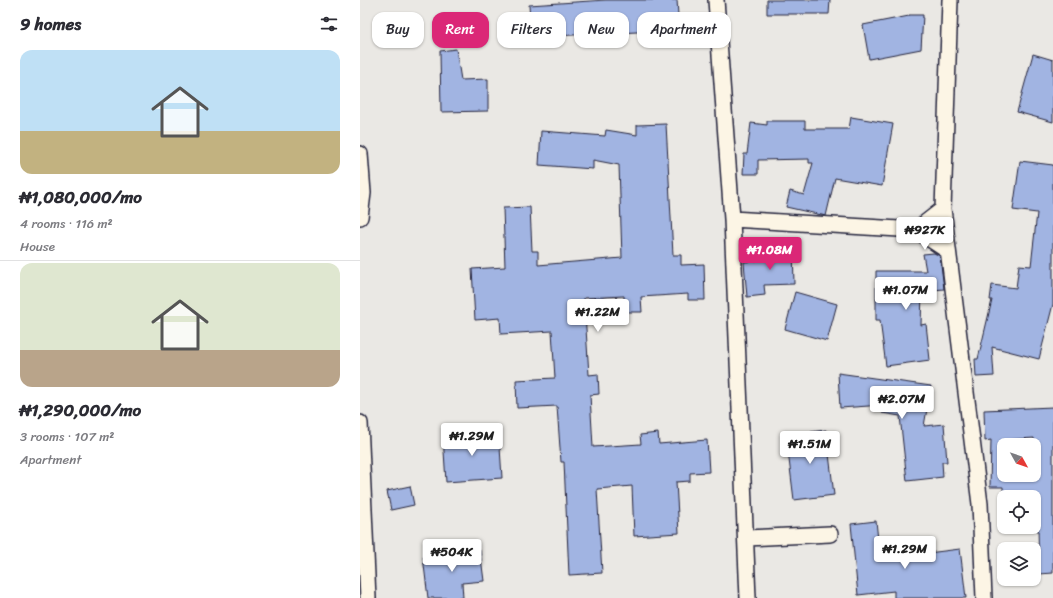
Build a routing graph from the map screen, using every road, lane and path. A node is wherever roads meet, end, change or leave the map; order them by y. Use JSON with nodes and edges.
{"nodes":[{"id":1,"x":716,"y":0,"type":"edge"},
{"id":2,"x":950,"y":0,"type":"edge"},
{"id":3,"x":360,"y":154,"type":"edge"},
{"id":4,"x":943,"y":209,"type":"junction"},
{"id":5,"x":360,"y":217,"type":"edge"},
{"id":6,"x":732,"y":219,"type":"junction"},
{"id":7,"x":916,"y":230,"type":"junction"},
{"id":8,"x":948,"y":250,"type":"junction"},
{"id":9,"x":360,"y":423,"type":"edge"},
{"id":10,"x":830,"y":534,"type":"dead end"},
{"id":11,"x":746,"y":538,"type":"junction"},
{"id":12,"x":368,"y":598,"type":"edge"},
{"id":13,"x":748,"y":598,"type":"edge"},
{"id":14,"x":984,"y":598,"type":"edge"}],
"edges":[{"from":1,"to":6,"type":"street"},
{"from":2,"to":4,"type":"street"},
{"from":3,"to":5,"type":"street"},
{"from":4,"to":7,"type":"street"},
{"from":4,"to":8,"type":"street"},
{"from":6,"to":7,"type":"street"},
{"from":6,"to":11,"type":"street"},
{"from":7,"to":8,"type":"street"},
{"from":8,"to":14,"type":"street"},
{"from":9,"to":12,"type":"street"},
{"from":10,"to":11,"type":"street"},
{"from":11,"to":13,"type":"street"}]}
